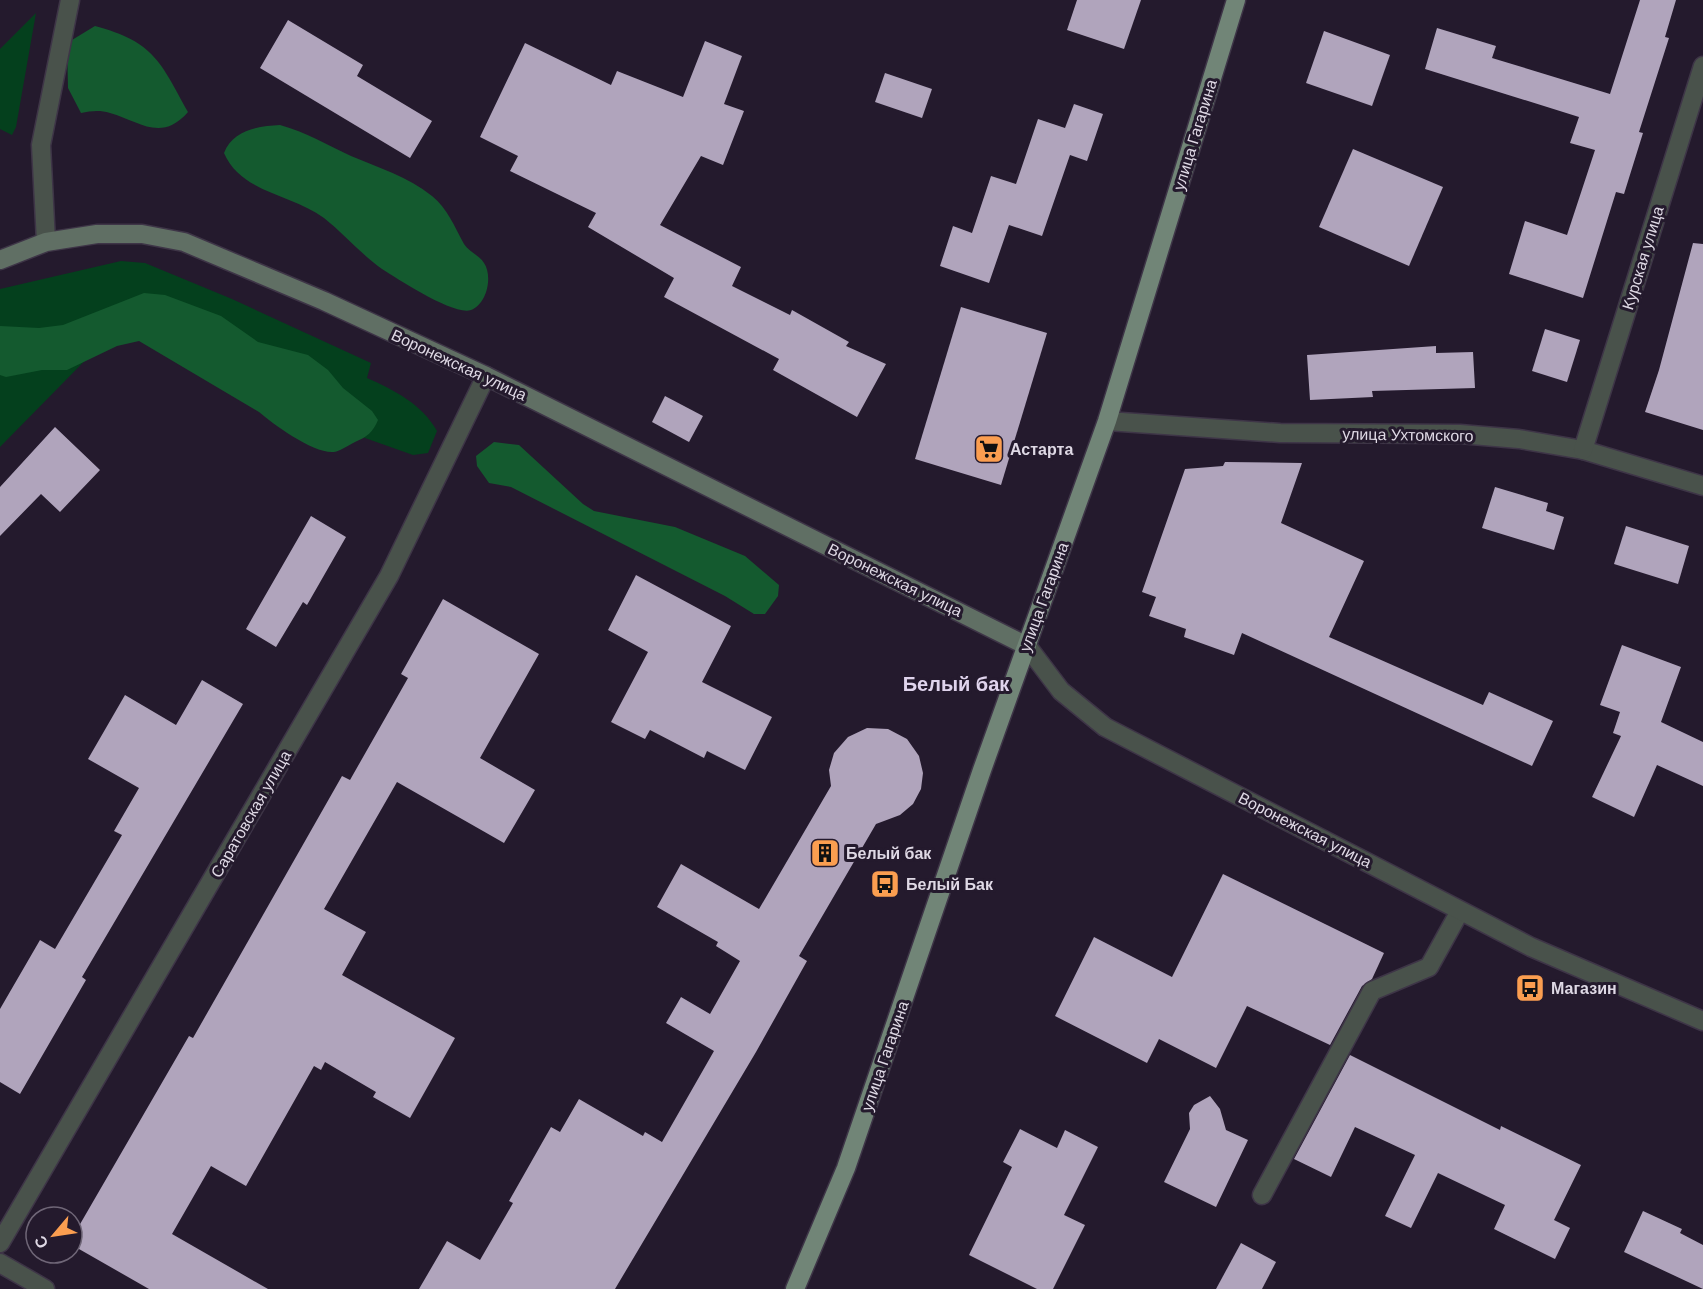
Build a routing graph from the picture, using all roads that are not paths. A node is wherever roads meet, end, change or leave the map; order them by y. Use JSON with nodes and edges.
{"nodes":[{"id":1,"x":70,"y":0,"type":"edge"},
{"id":2,"x":1236,"y":0,"type":"edge"},
{"id":3,"x":1703,"y":66,"type":"edge"},
{"id":4,"x":46,"y":242,"type":"junction"},
{"id":5,"x":0,"y":260,"type":"edge"},
{"id":6,"x":486,"y":376,"type":"junction"},
{"id":7,"x":1107,"y":421,"type":"junction"},
{"id":8,"x":1583,"y":450,"type":"junction"},
{"id":9,"x":1703,"y":486,"type":"edge"},
{"id":10,"x":1027,"y":646,"type":"junction"},
{"id":11,"x":1460,"y":911,"type":"junction"},
{"id":12,"x":1703,"y":1021,"type":"edge"},
{"id":13,"x":1262,"y":1195,"type":"dead end"},
{"id":14,"x":0,"y":1243,"type":"edge"},
{"id":15,"x":0,"y":1263,"type":"edge"},
{"id":16,"x":45,"y":1289,"type":"edge"},
{"id":17,"x":795,"y":1289,"type":"edge"}],
"edges":[{"from":1,"to":4,"type":"street"},
{"from":2,"to":7,"type":"main road","name":"улица Гагарина"},
{"from":3,"to":8,"type":"street","name":"Курская улица"},
{"from":4,"to":5,"type":"main road","name":"Воронежская улица"},
{"from":4,"to":6,"type":"main road","name":"Воронежская улица"},
{"from":6,"to":10,"type":"main road","name":"Воронежская улица"},
{"from":6,"to":14,"type":"street","name":"Саратовская улица"},
{"from":7,"to":8,"type":"street","name":"улица Ухтомского"},
{"from":7,"to":10,"type":"main road","name":"улица Гагарина"},
{"from":8,"to":9,"type":"street","name":"улица Ухтомского"},
{"from":10,"to":11,"type":"street","name":"Воронежская улица"},
{"from":10,"to":17,"type":"main road","name":"улица Гагарина"},
{"from":11,"to":12,"type":"street","name":"Воронежская улица"},
{"from":11,"to":13,"type":"street"},
{"from":15,"to":16,"type":"street"}]}
